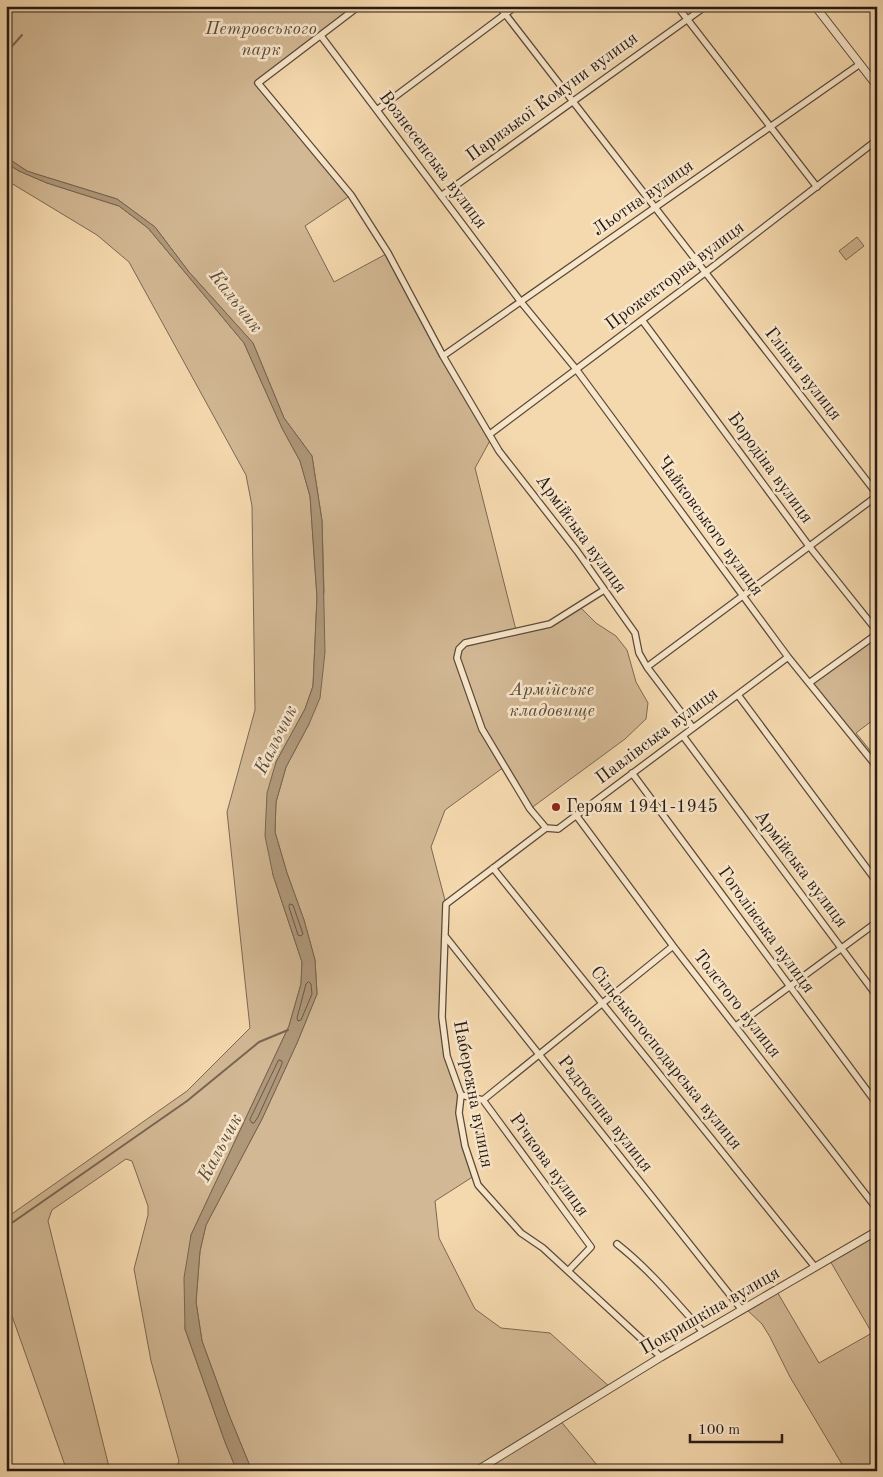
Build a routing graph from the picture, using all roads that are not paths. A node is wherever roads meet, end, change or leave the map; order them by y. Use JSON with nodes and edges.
{"nodes":[{"id":1,"x":359,"y":6,"type":"edge"},
{"id":2,"x":499,"y":6,"type":"edge"},
{"id":3,"x":516,"y":6,"type":"edge"},
{"id":4,"x":678,"y":6,"type":"edge"},
{"id":5,"x":706,"y":6,"type":"edge"},
{"id":6,"x":815,"y":6,"type":"edge"},
{"id":7,"x":505,"y":14,"type":"junction"},
{"id":8,"x":688,"y":19,"type":"junction"},
{"id":9,"x":321,"y":36,"type":"junction"},
{"id":10,"x":860,"y":64,"type":"junction"},
{"id":11,"x":877,"y":86,"type":"edge"},
{"id":12,"x":573,"y":101,"type":"junction"},
{"id":13,"x":377,"y":110,"type":"junction"},
{"id":14,"x":770,"y":127,"type":"junction"},
{"id":15,"x":877,"y":140,"type":"edge"},
{"id":16,"x":817,"y":187,"type":"junction"},
{"id":17,"x":441,"y":196,"type":"junction"},
{"id":18,"x":656,"y":208,"type":"junction"},
{"id":19,"x":706,"y":272,"type":"junction"},
{"id":20,"x":522,"y":302,"type":"junction"},
{"id":21,"x":642,"y":320,"type":"junction"},
{"id":22,"x":444,"y":356,"type":"junction"},
{"id":23,"x":576,"y":370,"type":"junction"},
{"id":24,"x":490,"y":434,"type":"junction"},
{"id":25,"x":877,"y":495,"type":"edge"},
{"id":26,"x":809,"y":546,"type":"junction"},
{"id":27,"x":604,"y":590,"type":"junction"},
{"id":28,"x":743,"y":596,"type":"junction"},
{"id":29,"x":877,"y":633,"type":"edge"},
{"id":30,"x":788,"y":657,"type":"junction"},
{"id":31,"x":648,"y":667,"type":"junction"},
{"id":32,"x":809,"y":683,"type":"junction"},
{"id":33,"x":738,"y":694,"type":"junction"},
{"id":34,"x":693,"y":728,"type":"junction"},
{"id":35,"x":683,"y":736,"type":"junction"},
{"id":36,"x":877,"y":768,"type":"edge"},
{"id":37,"x":632,"y":773,"type":"junction"},
{"id":38,"x":576,"y":815,"type":"junction"},
{"id":39,"x":546,"y":828,"type":"junction"},
{"id":40,"x":493,"y":868,"type":"junction"},
{"id":41,"x":877,"y":882,"type":"edge"},
{"id":42,"x":877,"y":922,"type":"edge"},
{"id":43,"x":445,"y":936,"type":"junction"},
{"id":44,"x":673,"y":946,"type":"junction"},
{"id":45,"x":841,"y":948,"type":"junction"},
{"id":46,"x":789,"y":987,"type":"junction"},
{"id":47,"x":877,"y":996,"type":"edge"},
{"id":48,"x":602,"y":1003,"type":"junction"},
{"id":49,"x":736,"y":1026,"type":"junction"},
{"id":50,"x":539,"y":1054,"type":"junction"},
{"id":51,"x":461,"y":1096,"type":"junction"},
{"id":52,"x":483,"y":1100,"type":"junction"},
{"id":53,"x":877,"y":1104,"type":"edge"},
{"id":54,"x":877,"y":1209,"type":"edge"},
{"id":55,"x":877,"y":1232,"type":"edge"},
{"id":56,"x":617,"y":1244,"type":"dead end"},
{"id":57,"x":815,"y":1267,"type":"junction"},
{"id":58,"x":568,"y":1271,"type":"junction"},
{"id":59,"x":742,"y":1310,"type":"junction"},
{"id":60,"x":702,"y":1332,"type":"junction"},
{"id":61,"x":661,"y":1357,"type":"junction"},
{"id":62,"x":476,"y":1471,"type":"edge"}],
"edges":[{"from":1,"to":9,"type":"street"},
{"from":2,"to":7,"type":"street","name":"Глінки вулиця"},
{"from":3,"to":7,"type":"street"},
{"from":4,"to":8,"type":"street"},
{"from":5,"to":8,"type":"street","name":"Паризької Комуни вулиця"},
{"from":6,"to":10,"type":"street"},
{"from":7,"to":12,"type":"street","name":"Глінки вулиця"},
{"from":7,"to":13,"type":"street"},
{"from":8,"to":12,"type":"street","name":"Паризької Комуни вулиця"},
{"from":8,"to":14,"type":"street"},
{"from":9,"to":13,"type":"street","name":"Вознесенська вулиця"},
{"from":9,"to":22,"type":"street"},
{"from":10,"to":11,"type":"street"},
{"from":10,"to":14,"type":"street","name":"Льотна вулиця"},
{"from":12,"to":17,"type":"street","name":"Паризької Комуни вулиця"},
{"from":12,"to":18,"type":"street","name":"Глінки вулиця"},
{"from":13,"to":17,"type":"street","name":"Вознесенська вулиця"},
{"from":14,"to":16,"type":"street"},
{"from":14,"to":18,"type":"street","name":"Льотна вулиця"},
{"from":15,"to":16,"type":"street","name":"Прожекторна вулиця"},
{"from":16,"to":19,"type":"street","name":"Прожекторна вулиця"},
{"from":17,"to":20,"type":"street","name":"Вознесенська вулиця"},
{"from":18,"to":19,"type":"street","name":"Глінки вулиця"},
{"from":18,"to":20,"type":"street","name":"Льотна вулиця"},
{"from":19,"to":21,"type":"street","name":"Прожекторна вулиця"},
{"from":19,"to":25,"type":"street","name":"Глінки вулиця"},
{"from":20,"to":22,"type":"street","name":"Льотна вулиця"},
{"from":20,"to":23,"type":"street","name":"Чайковського вулиця"},
{"from":21,"to":23,"type":"street","name":"Прожекторна вулиця"},
{"from":21,"to":26,"type":"street","name":"Бородіна вулиця"},
{"from":22,"to":24,"type":"street","name":"Армійська вулиця"},
{"from":23,"to":24,"type":"street","name":"Прожекторна вулиця"},
{"from":23,"to":28,"type":"street","name":"Чайковського вулиця"},
{"from":24,"to":27,"type":"street","name":"Армійська вулиця"},
{"from":25,"to":26,"type":"street"},
{"from":26,"to":28,"type":"street"},
{"from":26,"to":29,"type":"street","name":"Бородіна вулиця"},
{"from":27,"to":31,"type":"street","name":"Армійська вулиця"},
{"from":27,"to":39,"type":"street"},
{"from":28,"to":30,"type":"street","name":"Чайковського вулиця"},
{"from":28,"to":31,"type":"street"},
{"from":29,"to":32,"type":"street","name":"Бородіна вулиця"},
{"from":30,"to":32,"type":"street","name":"Чайковського вулиця"},
{"from":30,"to":33,"type":"street","name":"Павлівська вулиця"},
{"from":31,"to":34,"type":"street","name":"Армійська вулиця"},
{"from":32,"to":36,"type":"street","name":"Чайковського вулиця"},
{"from":33,"to":34,"type":"street","name":"Павлівська вулиця"},
{"from":33,"to":41,"type":"street"},
{"from":34,"to":35,"type":"street","name":"Павлівська вулиця"},
{"from":35,"to":37,"type":"street","name":"Павлівська вулиця"},
{"from":35,"to":45,"type":"street","name":"Армійська вулиця"},
{"from":37,"to":38,"type":"street","name":"Павлівська вулиця"},
{"from":37,"to":46,"type":"street","name":"Гоголівська вулиця"},
{"from":38,"to":39,"type":"street","name":"Павлівська вулиця"},
{"from":38,"to":44,"type":"street","name":"Толстого вулиця"},
{"from":39,"to":40,"type":"street","name":"Павлівська вулиця"},
{"from":40,"to":43,"type":"street","name":"Павлівська вулиця"},
{"from":40,"to":48,"type":"street","name":"Сільськогосподарська вулиця"},
{"from":42,"to":45,"type":"street"},
{"from":43,"to":50,"type":"street","name":"Радгоспна вулиця"},
{"from":43,"to":51,"type":"street","name":"Набережна вулиця"},
{"from":44,"to":48,"type":"street"},
{"from":44,"to":49,"type":"street","name":"Толстого вулиця"},
{"from":45,"to":46,"type":"street"},
{"from":45,"to":47,"type":"street","name":"Армійська вулиця"},
{"from":46,"to":49,"type":"street"},
{"from":46,"to":53,"type":"street","name":"Гоголівська вулиця"},
{"from":48,"to":50,"type":"street"},
{"from":48,"to":57,"type":"street","name":"Сільськогосподарська вулиця"},
{"from":49,"to":54,"type":"street","name":"Толстого вулиця"},
{"from":50,"to":52,"type":"street"},
{"from":50,"to":59,"type":"street","name":"Радгоспна вулиця"},
{"from":51,"to":52,"type":"street"},
{"from":51,"to":58,"type":"street","name":"Набережна вулиця"},
{"from":52,"to":58,"type":"street","name":"Річкова вулиця"},
{"from":55,"to":57,"type":"street","name":"Покришкіна вулиця"},
{"from":56,"to":60,"type":"street"},
{"from":57,"to":59,"type":"street","name":"Покришкіна вулиця"},
{"from":58,"to":61,"type":"street","name":"Набережна вулиця"},
{"from":59,"to":60,"type":"street","name":"Покришкіна вулиця"},
{"from":60,"to":61,"type":"street","name":"Покришкіна вулиця"},
{"from":61,"to":62,"type":"street","name":"Покришкіна вулиця"}]}
